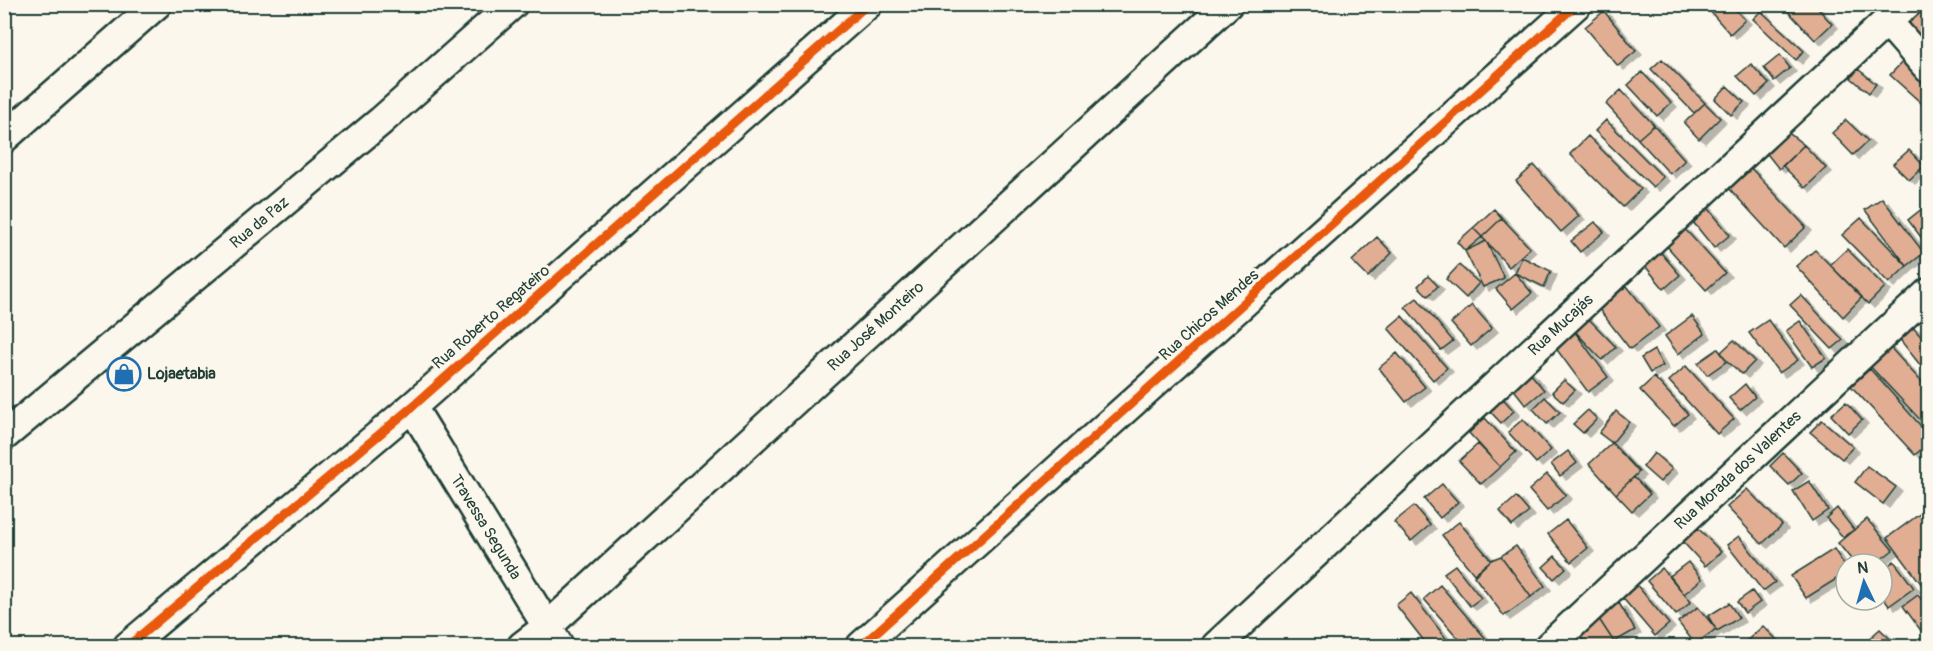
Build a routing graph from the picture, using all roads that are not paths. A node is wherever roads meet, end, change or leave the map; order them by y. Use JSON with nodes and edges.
{"nodes":[{"id":1,"x":157,"y":4,"type":"edge"},
{"id":2,"x":513,"y":4,"type":"edge"},
{"id":3,"x":868,"y":4,"type":"edge"},
{"id":4,"x":1228,"y":4,"type":"edge"},
{"id":5,"x":1577,"y":4,"type":"edge"},
{"id":6,"x":1897,"y":13,"type":"edge"},
{"id":7,"x":1929,"y":68,"type":"edge"},
{"id":8,"x":4,"y":138,"type":"edge"},
{"id":9,"x":1929,"y":293,"type":"edge"},
{"id":10,"x":412,"y":407,"type":"junction"},
{"id":11,"x":4,"y":436,"type":"edge"},
{"id":12,"x":554,"y":636,"type":"edge"},
{"id":13,"x":128,"y":646,"type":"edge"},
{"id":14,"x":522,"y":646,"type":"edge"},
{"id":15,"x":861,"y":646,"type":"edge"},
{"id":16,"x":1216,"y":646,"type":"edge"},
{"id":17,"x":1549,"y":646,"type":"edge"}],
"edges":[{"from":1,"to":8,"type":"street"},
{"from":2,"to":11,"type":"street","name":"Rua da Paz"},
{"from":3,"to":10,"type":"street","name":"Rua Roberto Regateiro"},
{"from":4,"to":12,"type":"street","name":"Rua José Monteiro"},
{"from":5,"to":15,"type":"street","name":"Rua Chicos Mendes"},
{"from":6,"to":7,"type":"street"},
{"from":6,"to":16,"type":"street","name":"Rua Mucajás"},
{"from":9,"to":17,"type":"street","name":"Rua Morada dos Valentes"},
{"from":10,"to":12,"type":"street","name":"Travessa Segunda"},
{"from":10,"to":13,"type":"street","name":"Rua Roberto Regateiro"},
{"from":12,"to":14,"type":"street","name":"Rua José Monteiro"}]}
